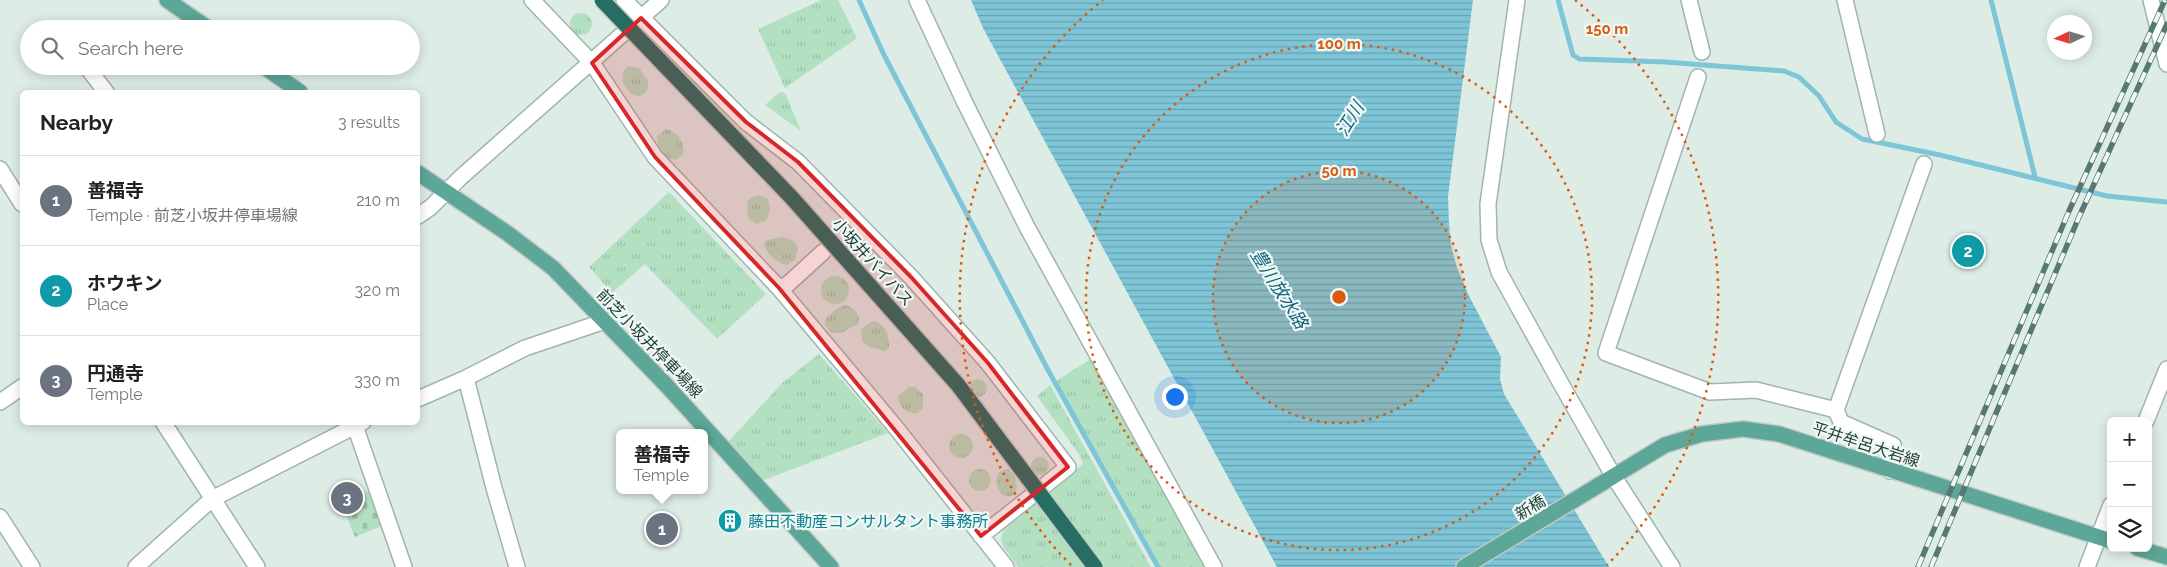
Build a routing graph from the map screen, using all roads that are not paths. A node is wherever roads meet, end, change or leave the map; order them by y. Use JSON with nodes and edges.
{"nodes":[{"id":1,"x":167,"y":0,"type":"edge"},
{"id":2,"x":532,"y":0,"type":"edge"},
{"id":3,"x":602,"y":0,"type":"edge"},
{"id":4,"x":624,"y":0,"type":"edge"},
{"id":5,"x":661,"y":0,"type":"edge"},
{"id":6,"x":917,"y":0,"type":"edge"},
{"id":7,"x":1517,"y":0,"type":"edge"},
{"id":8,"x":1689,"y":0,"type":"edge"},
{"id":9,"x":1845,"y":0,"type":"edge"},
{"id":10,"x":2151,"y":0,"type":"edge"},
{"id":11,"x":641,"y":18,"type":"junction"},
{"id":12,"x":196,"y":20,"type":"edge"},
{"id":13,"x":1702,"y":52,"type":"dead end"},
{"id":14,"x":592,"y":62,"type":"junction"},
{"id":15,"x":2167,"y":64,"type":"edge"},
{"id":16,"x":93,"y":75,"type":"edge"},
{"id":17,"x":275,"y":75,"type":"edge"},
{"id":18,"x":1698,"y":77,"type":"dead end"},
{"id":19,"x":104,"y":90,"type":"edge"},
{"id":20,"x":297,"y":90,"type":"edge"},
{"id":21,"x":1877,"y":134,"type":"dead end"},
{"id":22,"x":1924,"y":164,"type":"dead end"},
{"id":23,"x":0,"y":169,"type":"edge"},
{"id":24,"x":420,"y":174,"type":"edge"},
{"id":25,"x":446,"y":192,"type":"junction"},
{"id":26,"x":20,"y":201,"type":"edge"},
{"id":27,"x":420,"y":215,"type":"edge"},
{"id":28,"x":823,"y":252,"type":"dead end"},
{"id":29,"x":779,"y":288,"type":"junction"},
{"id":30,"x":605,"y":321,"type":"junction"},
{"id":31,"x":2167,"y":369,"type":"edge"},
{"id":32,"x":466,"y":378,"type":"junction"},
{"id":33,"x":20,"y":388,"type":"edge"},
{"id":34,"x":420,"y":398,"type":"edge"},
{"id":35,"x":0,"y":402,"type":"edge"},
{"id":36,"x":1836,"y":410,"type":"junction"},
{"id":37,"x":2148,"y":417,"type":"edge"},
{"id":38,"x":165,"y":425,"type":"edge"},
{"id":39,"x":353,"y":425,"type":"edge"},
{"id":40,"x":359,"y":425,"type":"edge"},
{"id":41,"x":336,"y":428,"type":"edge"},
{"id":42,"x":707,"y":429,"type":"edge"},
{"id":43,"x":708,"y":430,"type":"edge"},
{"id":44,"x":1890,"y":471,"type":"junction"},
{"id":45,"x":1614,"y":477,"type":"junction"},
{"id":46,"x":212,"y":499,"type":"junction"},
{"id":47,"x":2111,"y":507,"type":"edge"},
{"id":48,"x":0,"y":517,"type":"edge"},
{"id":49,"x":981,"y":536,"type":"junction"},
{"id":50,"x":2104,"y":539,"type":"edge"},
{"id":51,"x":2150,"y":552,"type":"edge"},
{"id":52,"x":2167,"y":557,"type":"edge"},
{"id":53,"x":32,"y":567,"type":"edge"},
{"id":54,"x":136,"y":567,"type":"edge"},
{"id":55,"x":257,"y":567,"type":"edge"},
{"id":56,"x":404,"y":567,"type":"edge"},
{"id":57,"x":517,"y":567,"type":"edge"},
{"id":58,"x":831,"y":567,"type":"edge"},
{"id":59,"x":1006,"y":567,"type":"edge"},
{"id":60,"x":1095,"y":567,"type":"edge"},
{"id":61,"x":1214,"y":567,"type":"edge"},
{"id":62,"x":1464,"y":567,"type":"edge"},
{"id":63,"x":1672,"y":567,"type":"edge"},
{"id":64,"x":2088,"y":567,"type":"edge"}],
"edges":[{"from":1,"to":12,"type":"main road"},
{"from":2,"to":14,"type":"street"},
{"from":3,"to":60,"type":"highway","name":"小坂井バイパス","bridge":true},
{"from":4,"to":11,"type":"street"},
{"from":5,"to":11,"type":"street"},
{"from":6,"to":61,"type":"street"},
{"from":7,"to":45,"type":"street"},
{"from":8,"to":13,"type":"street"},
{"from":9,"to":21,"type":"street"},
{"from":10,"to":15,"type":"street"},
{"from":11,"to":14,"type":"street"},
{"from":11,"to":49,"type":"street"},
{"from":14,"to":25,"type":"street"},
{"from":14,"to":29,"type":"street"},
{"from":16,"to":19,"type":"street"},
{"from":17,"to":20,"type":"main road"},
{"from":18,"to":36,"type":"street"},
{"from":22,"to":36,"type":"street"},
{"from":23,"to":26,"type":"street"},
{"from":24,"to":25,"type":"main road","name":"前芝小坂井停車場線"},
{"from":25,"to":27,"type":"street"},
{"from":25,"to":30,"type":"main road","name":"前芝小坂井停車場線"},
{"from":28,"to":29,"type":"street"},
{"from":29,"to":49,"type":"street"},
{"from":30,"to":32,"type":"street"},
{"from":30,"to":42,"type":"main road","name":"前芝小坂井停車場線"},
{"from":31,"to":37,"type":"street"},
{"from":32,"to":34,"type":"street"},
{"from":32,"to":57,"type":"street"},
{"from":33,"to":35,"type":"street"},
{"from":36,"to":44,"type":"street"},
{"from":38,"to":46,"type":"street"},
{"from":39,"to":41,"type":"street"},
{"from":40,"to":56,"type":"street"},
{"from":41,"to":46,"type":"street"},
{"from":43,"to":58,"type":"main road","name":"前芝小坂井停車場線"},
{"from":44,"to":45,"type":"main road","name":"平井牟呂大岩線"},
{"from":44,"to":50,"type":"main road","name":"平井牟呂大岩線"},
{"from":45,"to":62,"type":"main road","name":"新橋"},
{"from":45,"to":63,"type":"street"},
{"from":46,"to":54,"type":"street"},
{"from":46,"to":55,"type":"street"},
{"from":47,"to":50,"type":"street"},
{"from":48,"to":53,"type":"street"},
{"from":49,"to":59,"type":"street"},
{"from":50,"to":64,"type":"street"},
{"from":51,"to":52,"type":"main road"}]}
